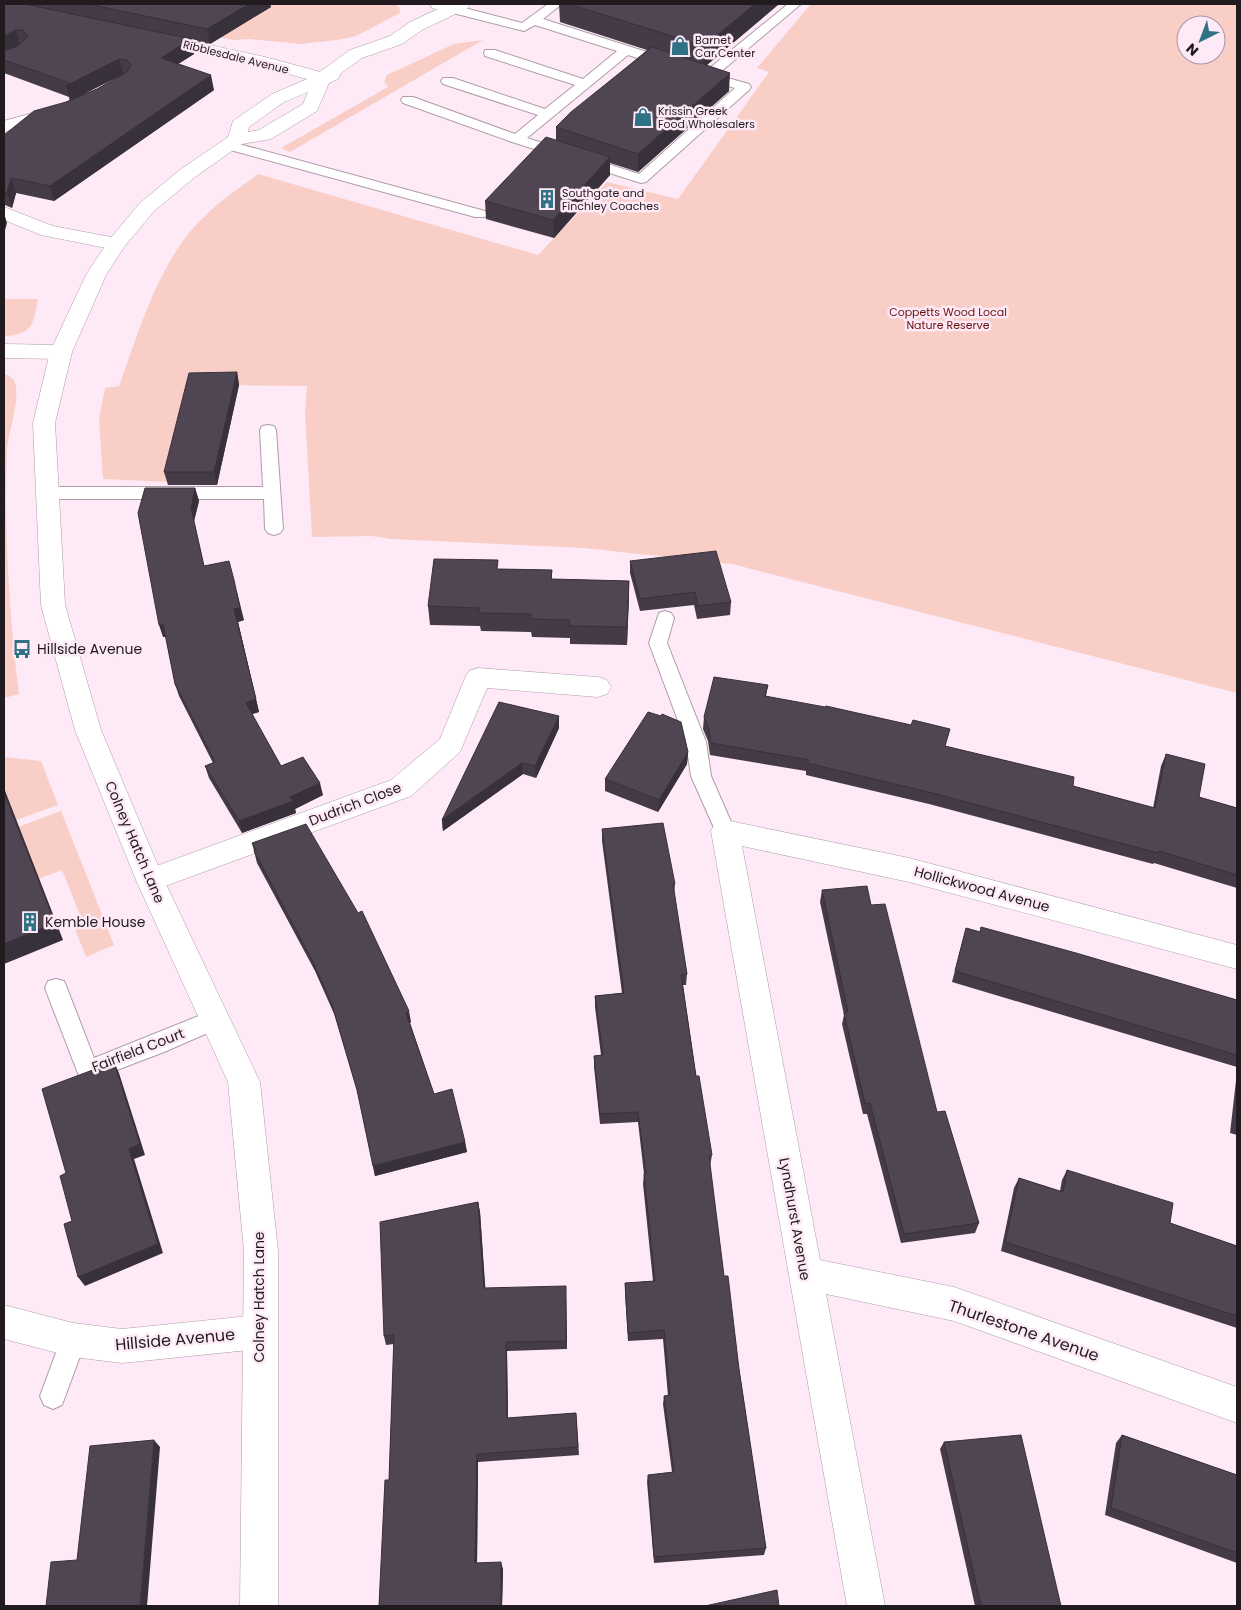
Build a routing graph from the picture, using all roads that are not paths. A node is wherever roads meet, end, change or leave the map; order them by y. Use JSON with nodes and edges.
{"nodes":[{"id":1,"x":556,"y":4,"type":"edge"},
{"id":2,"x":795,"y":4,"type":"edge"},
{"id":3,"x":451,"y":6,"type":"edge"},
{"id":4,"x":533,"y":20,"type":"junction"},
{"id":5,"x":136,"y":34,"type":"edge"},
{"id":6,"x":438,"y":37,"type":"dead end"},
{"id":7,"x":421,"y":44,"type":"dead end"},
{"id":8,"x":626,"y":50,"type":"junction"},
{"id":9,"x":490,"y":53,"type":"dead end"},
{"id":10,"x":708,"y":76,"type":"junction"},
{"id":11,"x":322,"y":78,"type":"junction"},
{"id":12,"x":448,"y":81,"type":"dead end"},
{"id":13,"x":585,"y":84,"type":"junction"},
{"id":14,"x":408,"y":100,"type":"dead end"},
{"id":15,"x":74,"y":108,"type":"edge"},
{"id":16,"x":547,"y":114,"type":"junction"},
{"id":17,"x":4,"y":127,"type":"edge"},
{"id":18,"x":517,"y":139,"type":"junction"},
{"id":19,"x":232,"y":142,"type":"junction"},
{"id":20,"x":4,"y":213,"type":"edge"},
{"id":21,"x":480,"y":214,"type":"dead end"},
{"id":22,"x":116,"y":244,"type":"junction"},
{"id":23,"x":4,"y":351,"type":"edge"},
{"id":24,"x":61,"y":352,"type":"junction"},
{"id":25,"x":268,"y":430,"type":"dead end"},
{"id":26,"x":47,"y":493,"type":"junction"},
{"id":27,"x":272,"y":493,"type":"junction"},
{"id":28,"x":274,"y":529,"type":"dead end"},
{"id":29,"x":665,"y":618,"type":"dead end"},
{"id":30,"x":598,"y":687,"type":"dead end"},
{"id":31,"x":725,"y":831,"type":"junction"},
{"id":32,"x":150,"y":880,"type":"junction"},
{"id":33,"x":1237,"y":956,"type":"edge"},
{"id":34,"x":56,"y":988,"type":"dead end"},
{"id":35,"x":216,"y":1019,"type":"junction"},
{"id":36,"x":805,"y":1273,"type":"junction"},
{"id":37,"x":4,"y":1322,"type":"edge"},
{"id":38,"x":259,"y":1332,"type":"junction"},
{"id":39,"x":73,"y":1340,"type":"junction"},
{"id":40,"x":53,"y":1396,"type":"dead end"},
{"id":41,"x":1237,"y":1405,"type":"edge"},
{"id":42,"x":259,"y":1606,"type":"edge"},
{"id":43,"x":866,"y":1606,"type":"edge"}],
"edges":[{"from":1,"to":4,"type":"lane"},
{"from":2,"to":10,"type":"lane"},
{"from":3,"to":4,"type":"lane"},
{"from":3,"to":6,"type":"main road"},
{"from":3,"to":11,"type":"main road","name":"Colney Hatch Lane"},
{"from":4,"to":8,"type":"lane"},
{"from":5,"to":11,"type":"main road","name":"Ribblesdale Avenue"},
{"from":7,"to":11,"type":"main road","name":"Colney Hatch Lane"},
{"from":8,"to":10,"type":"lane"},
{"from":8,"to":13,"type":"lane"},
{"from":9,"to":13,"type":"lane"},
{"from":10,"to":18,"type":"lane"},
{"from":11,"to":19,"type":"main road","name":"Colney Hatch Lane"},
{"from":11,"to":19,"type":"main road","name":"Colney Hatch Lane"},
{"from":12,"to":16,"type":"lane"},
{"from":13,"to":16,"type":"lane"},
{"from":14,"to":18,"type":"lane"},
{"from":15,"to":17,"type":"main road"},
{"from":16,"to":18,"type":"lane"},
{"from":19,"to":21,"type":"lane"},
{"from":19,"to":22,"type":"main road","name":"Colney Hatch Lane"},
{"from":20,"to":22,"type":"main road"},
{"from":22,"to":24,"type":"main road","name":"Colney Hatch Lane"},
{"from":23,"to":24,"type":"main road"},
{"from":24,"to":26,"type":"main road","name":"Colney Hatch Lane"},
{"from":25,"to":27,"type":"lane"},
{"from":26,"to":27,"type":"lane"},
{"from":26,"to":32,"type":"main road","name":"Colney Hatch Lane"},
{"from":27,"to":28,"type":"lane"},
{"from":29,"to":31,"type":"lane"},
{"from":30,"to":32,"type":"main road","name":"Dudrich Close"},
{"from":31,"to":33,"type":"main road","name":"Hollickwood Avenue"},
{"from":31,"to":36,"type":"main road","name":"Lyndhurst Avenue"},
{"from":32,"to":35,"type":"main road","name":"Colney Hatch Lane"},
{"from":34,"to":35,"type":"lane","name":"Fairfield Court"},
{"from":35,"to":38,"type":"main road","name":"Colney Hatch Lane"},
{"from":36,"to":41,"type":"main road","name":"Thurlestone Avenue"},
{"from":36,"to":43,"type":"main road","name":"Lyndhurst Avenue"},
{"from":37,"to":39,"type":"main road","name":"Hillside Avenue"},
{"from":38,"to":39,"type":"main road","name":"Hillside Avenue"},
{"from":38,"to":42,"type":"main road","name":"Colney Hatch Lane"},
{"from":39,"to":40,"type":"lane"}]}
